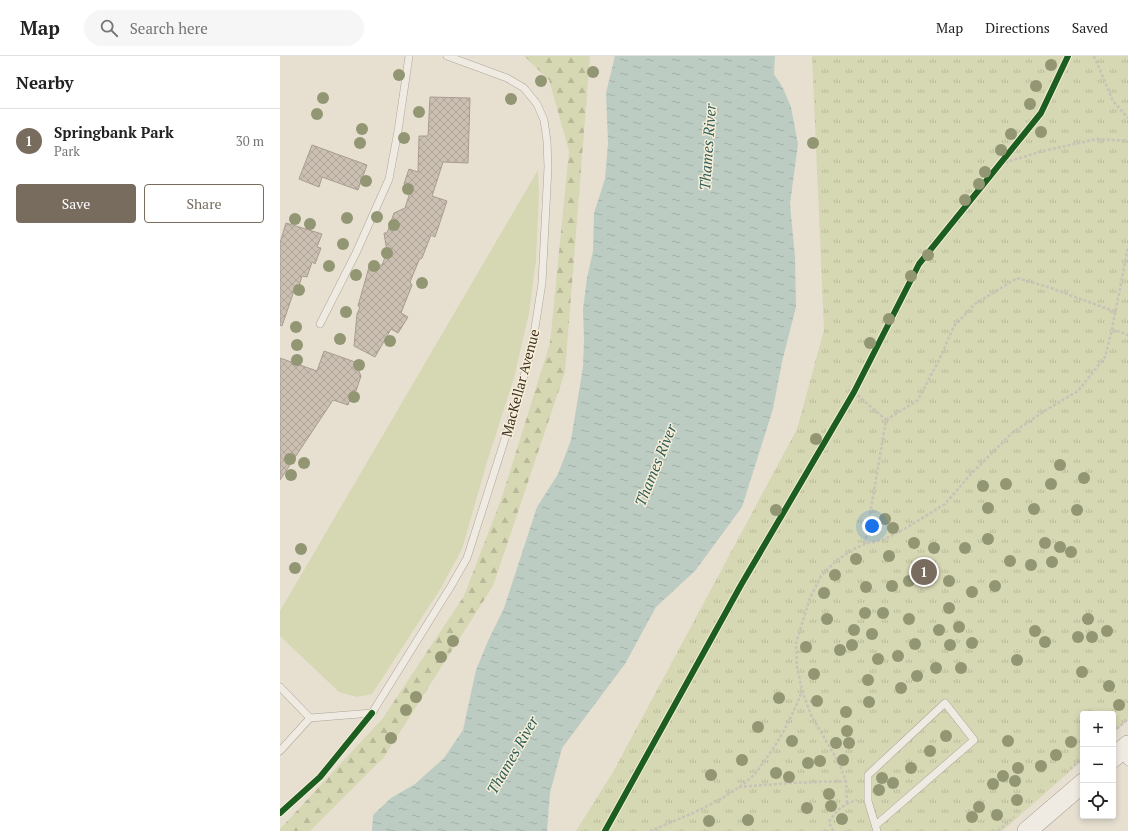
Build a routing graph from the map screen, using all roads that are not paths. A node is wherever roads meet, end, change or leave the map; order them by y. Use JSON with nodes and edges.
{"nodes":[{"id":1,"x":409,"y":56,"type":"edge"},
{"id":2,"x":447,"y":56,"type":"edge"},
{"id":3,"x":320,"y":324,"type":"dead end"},
{"id":4,"x":280,"y":687,"type":"edge"},
{"id":5,"x":310,"y":718,"type":"junction"},
{"id":6,"x":280,"y":751,"type":"edge"},
{"id":7,"x":1080,"y":787,"type":"edge"},
{"id":8,"x":877,"y":828,"type":"edge"},
{"id":9,"x":1027,"y":831,"type":"edge"}],
"edges":[{"from":1,"to":3,"type":"lane"},
{"from":2,"to":5,"type":"lane","name":"MacKellar Avenue"},
{"from":4,"to":5,"type":"lane"},
{"from":5,"to":6,"type":"lane"},
{"from":7,"to":9,"type":"main road"},
{"from":8,"to":8,"type":"lane"}]}
